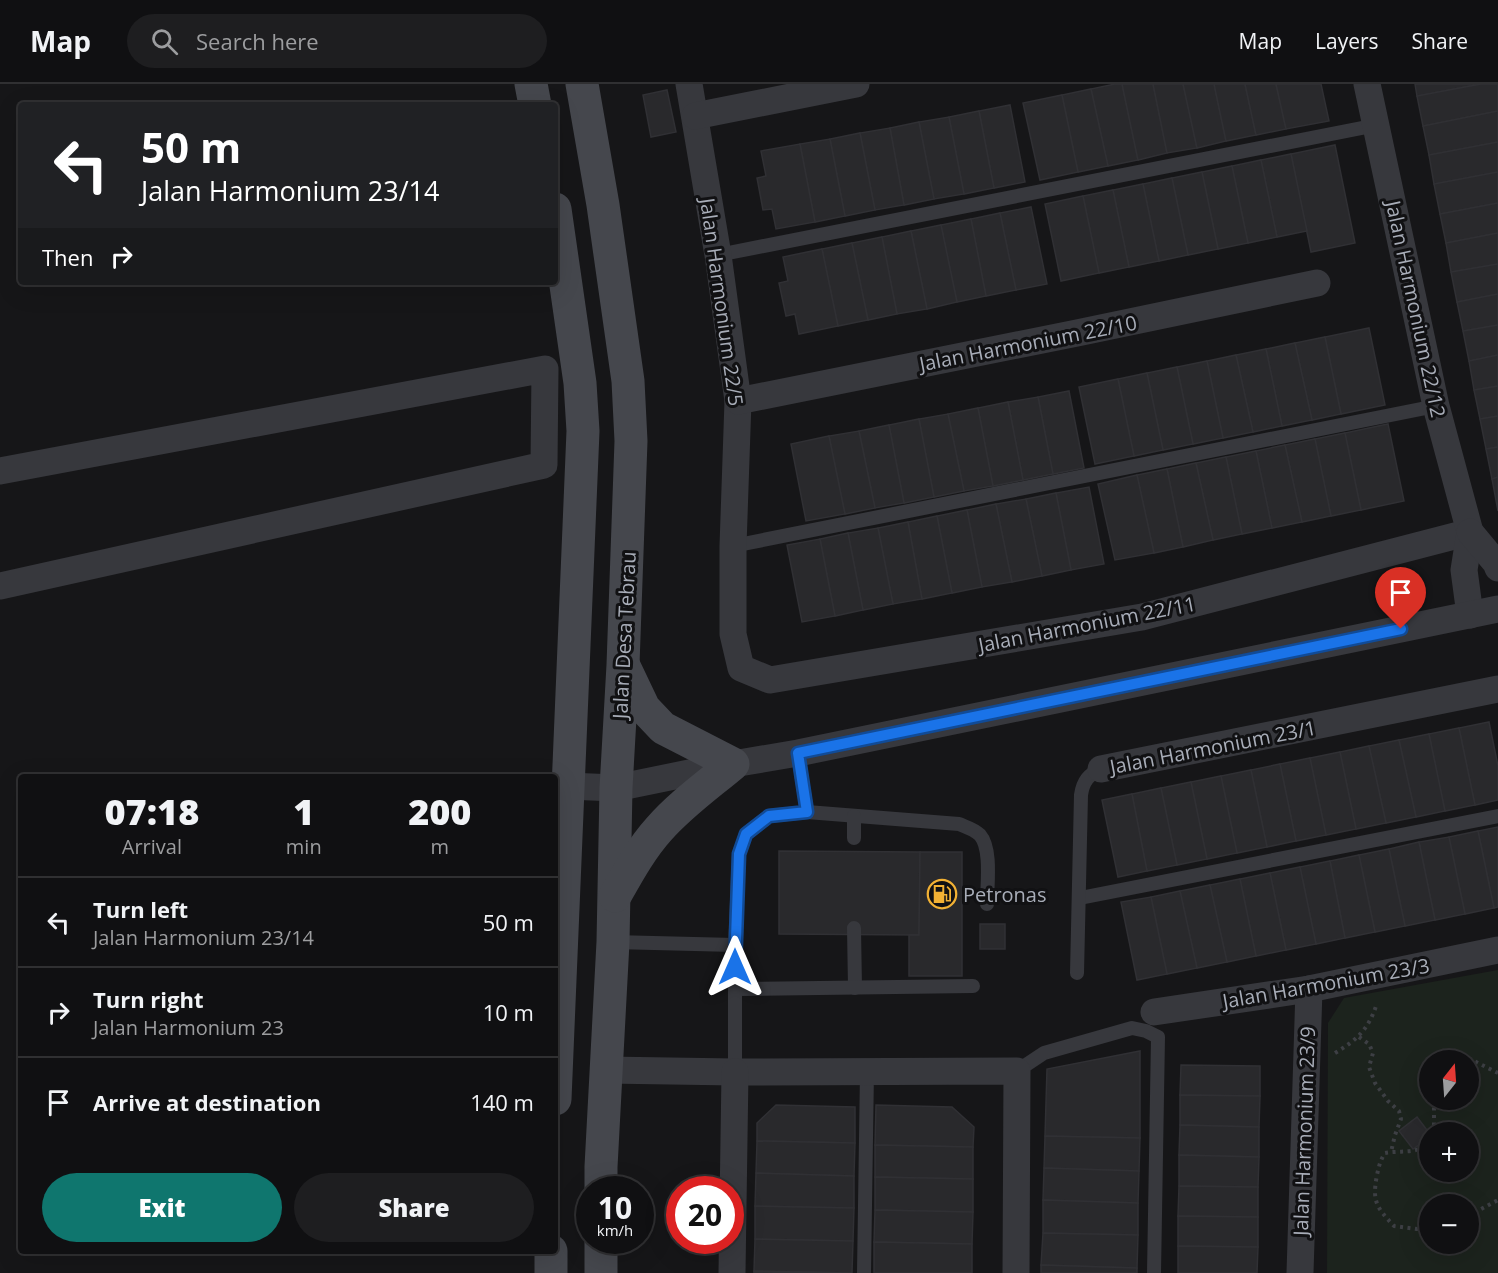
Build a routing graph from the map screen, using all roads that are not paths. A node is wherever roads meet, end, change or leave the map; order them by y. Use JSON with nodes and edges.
{"nodes":[{"id":1,"x":531,"y":84,"type":"edge"},
{"id":2,"x":582,"y":84,"type":"edge"},
{"id":3,"x":689,"y":84,"type":"edge"},
{"id":4,"x":856,"y":84,"type":"edge"},
{"id":5,"x":1368,"y":84,"type":"edge"},
{"id":6,"x":534,"y":102,"type":"edge"},
{"id":7,"x":695,"y":117,"type":"junction"},
{"id":8,"x":1377,"y":125,"type":"junction"},
{"id":9,"x":558,"y":229,"type":"edge"},
{"id":10,"x":718,"y":255,"type":"junction"},
{"id":11,"x":1317,"y":283,"type":"dead end"},
{"id":12,"x":738,"y":401,"type":"junction"},
{"id":13,"x":1436,"y":406,"type":"junction"},
{"id":14,"x":0,"y":471,"type":"edge"},
{"id":15,"x":1470,"y":532,"type":"junction"},
{"id":16,"x":733,"y":546,"type":"junction"},
{"id":17,"x":1498,"y":568,"type":"edge"},
{"id":18,"x":0,"y":586,"type":"edge"},
{"id":19,"x":1498,"y":609,"type":"edge"},
{"id":20,"x":1470,"y":615,"type":"junction"},
{"id":21,"x":623,"y":665,"type":"junction"},
{"id":22,"x":771,"y":680,"type":"joint"},
{"id":23,"x":1498,"y":689,"type":"edge"},
{"id":24,"x":798,"y":753,"type":"junction"},
{"id":25,"x":733,"y":764,"type":"junction"},
{"id":26,"x":1101,"y":769,"type":"joint"},
{"id":27,"x":567,"y":786,"type":"junction"},
{"id":28,"x":616,"y":788,"type":"junction"},
{"id":29,"x":807,"y":812,"type":"junction"},
{"id":30,"x":854,"y":816,"type":"junction"},
{"id":31,"x":1498,"y":816,"type":"edge"},
{"id":32,"x":854,"y":838,"type":"dead end"},
{"id":33,"x":614,"y":898,"type":"junction"},
{"id":34,"x":1080,"y":898,"type":"junction"},
{"id":35,"x":987,"y":904,"type":"dead end"},
{"id":36,"x":854,"y":928,"type":"dead end"},
{"id":37,"x":613,"y":942,"type":"junction"},
{"id":38,"x":735,"y":945,"type":"junction"},
{"id":39,"x":1498,"y":950,"type":"edge"},
{"id":40,"x":1077,"y":973,"type":"dead end"},
{"id":41,"x":973,"y":986,"type":"dead end"},
{"id":42,"x":855,"y":988,"type":"junction"},
{"id":43,"x":735,"y":989,"type":"junction"},
{"id":44,"x":1309,"y":989,"type":"junction"},
{"id":45,"x":1154,"y":1012,"type":"dead end"},
{"id":46,"x":558,"y":1021,"type":"edge"},
{"id":47,"x":606,"y":1070,"type":"junction"},
{"id":48,"x":867,"y":1071,"type":"junction"},
{"id":49,"x":1017,"y":1071,"type":"junction"},
{"id":50,"x":735,"y":1072,"type":"junction"},
{"id":51,"x":602,"y":1176,"type":"edge"},
{"id":52,"x":551,"y":1254,"type":"edge"},
{"id":53,"x":601,"y":1254,"type":"edge"},
{"id":54,"x":551,"y":1273,"type":"edge"},
{"id":55,"x":601,"y":1273,"type":"edge"},
{"id":56,"x":732,"y":1273,"type":"edge"},
{"id":57,"x":864,"y":1273,"type":"edge"},
{"id":58,"x":1016,"y":1273,"type":"edge"},
{"id":59,"x":1154,"y":1273,"type":"edge"},
{"id":60,"x":1300,"y":1273,"type":"edge"}],
"edges":[{"from":1,"to":6,"type":"main road"},
{"from":2,"to":21,"type":"main road","name":"Jalan Desa Tebrau"},
{"from":3,"to":7,"type":"street","name":"Jalan Harmonium 22/5"},
{"from":4,"to":7,"type":"street"},
{"from":5,"to":8,"type":"street","name":"Jalan Harmonium 22/12"},
{"from":7,"to":10,"type":"street","name":"Jalan Harmonium 22/5"},
{"from":8,"to":10,"type":"lane"},
{"from":8,"to":13,"type":"street","name":"Jalan Harmonium 22/12"},
{"from":9,"to":27,"type":"main road"},
{"from":10,"to":12,"type":"street","name":"Jalan Harmonium 22/5"},
{"from":11,"to":12,"type":"street","name":"Jalan Harmonium 22/10"},
{"from":12,"to":16,"type":"street","name":"Jalan Harmonium 22/5"},
{"from":13,"to":15,"type":"street","name":"Jalan Harmonium 22/12"},
{"from":13,"to":16,"type":"lane"},
{"from":14,"to":18,"type":"street"},
{"from":15,"to":17,"type":"street","name":"Jalan Harmonium 22/12"},
{"from":15,"to":20,"type":"street","name":"Jalan Harmonium 22/12"},
{"from":15,"to":22,"type":"street","name":"Jalan Harmonium 22/11"},
{"from":16,"to":22,"type":"street","name":"Jalan Harmonium 22/5"},
{"from":19,"to":20,"type":"street"},
{"from":20,"to":24,"type":"street"},
{"from":21,"to":25,"type":"main road"},
{"from":21,"to":28,"type":"main road","name":"Jalan Desa Tebrau"},
{"from":23,"to":26,"type":"street","name":"Jalan Harmonium 23/1"},
{"from":24,"to":25,"type":"street"},
{"from":24,"to":29,"type":"lane"},
{"from":25,"to":28,"type":"street"},
{"from":25,"to":33,"type":"main road"},
{"from":26,"to":34,"type":"lane","name":"Jalan Harmonium 23/1"},
{"from":27,"to":28,"type":"street"},
{"from":27,"to":46,"type":"main road"},
{"from":28,"to":33,"type":"main road","name":"Jalan Desa Tebrau"},
{"from":29,"to":30,"type":"lane"},
{"from":29,"to":38,"type":"lane"},
{"from":30,"to":32,"type":"lane"},
{"from":30,"to":35,"type":"lane"},
{"from":31,"to":34,"type":"lane"},
{"from":33,"to":37,"type":"main road","name":"Jalan Desa Tebrau"},
{"from":34,"to":40,"type":"lane","name":"Jalan Harmonium 23/1"},
{"from":36,"to":42,"type":"lane"},
{"from":37,"to":38,"type":"lane"},
{"from":37,"to":47,"type":"main road","name":"Jalan Desa Tebrau"},
{"from":38,"to":43,"type":"lane"},
{"from":39,"to":44,"type":"street","name":"Jalan Harmonium 23/3"},
{"from":41,"to":42,"type":"lane"},
{"from":42,"to":43,"type":"lane"},
{"from":43,"to":50,"type":"lane"},
{"from":44,"to":45,"type":"street","name":"Jalan Harmonium 23/3"},
{"from":44,"to":60,"type":"street","name":"Jalan Harmonium 23/9"},
{"from":47,"to":50,"type":"street"},
{"from":47,"to":51,"type":"main road","name":"Jalan Desa Tebrau"},
{"from":48,"to":49,"type":"street"},
{"from":48,"to":50,"type":"street"},
{"from":48,"to":57,"type":"lane"},
{"from":49,"to":58,"type":"street"},
{"from":49,"to":59,"type":"lane"},
{"from":50,"to":56,"type":"street"},
{"from":52,"to":54,"type":"main road"},
{"from":53,"to":55,"type":"main road"}]}
